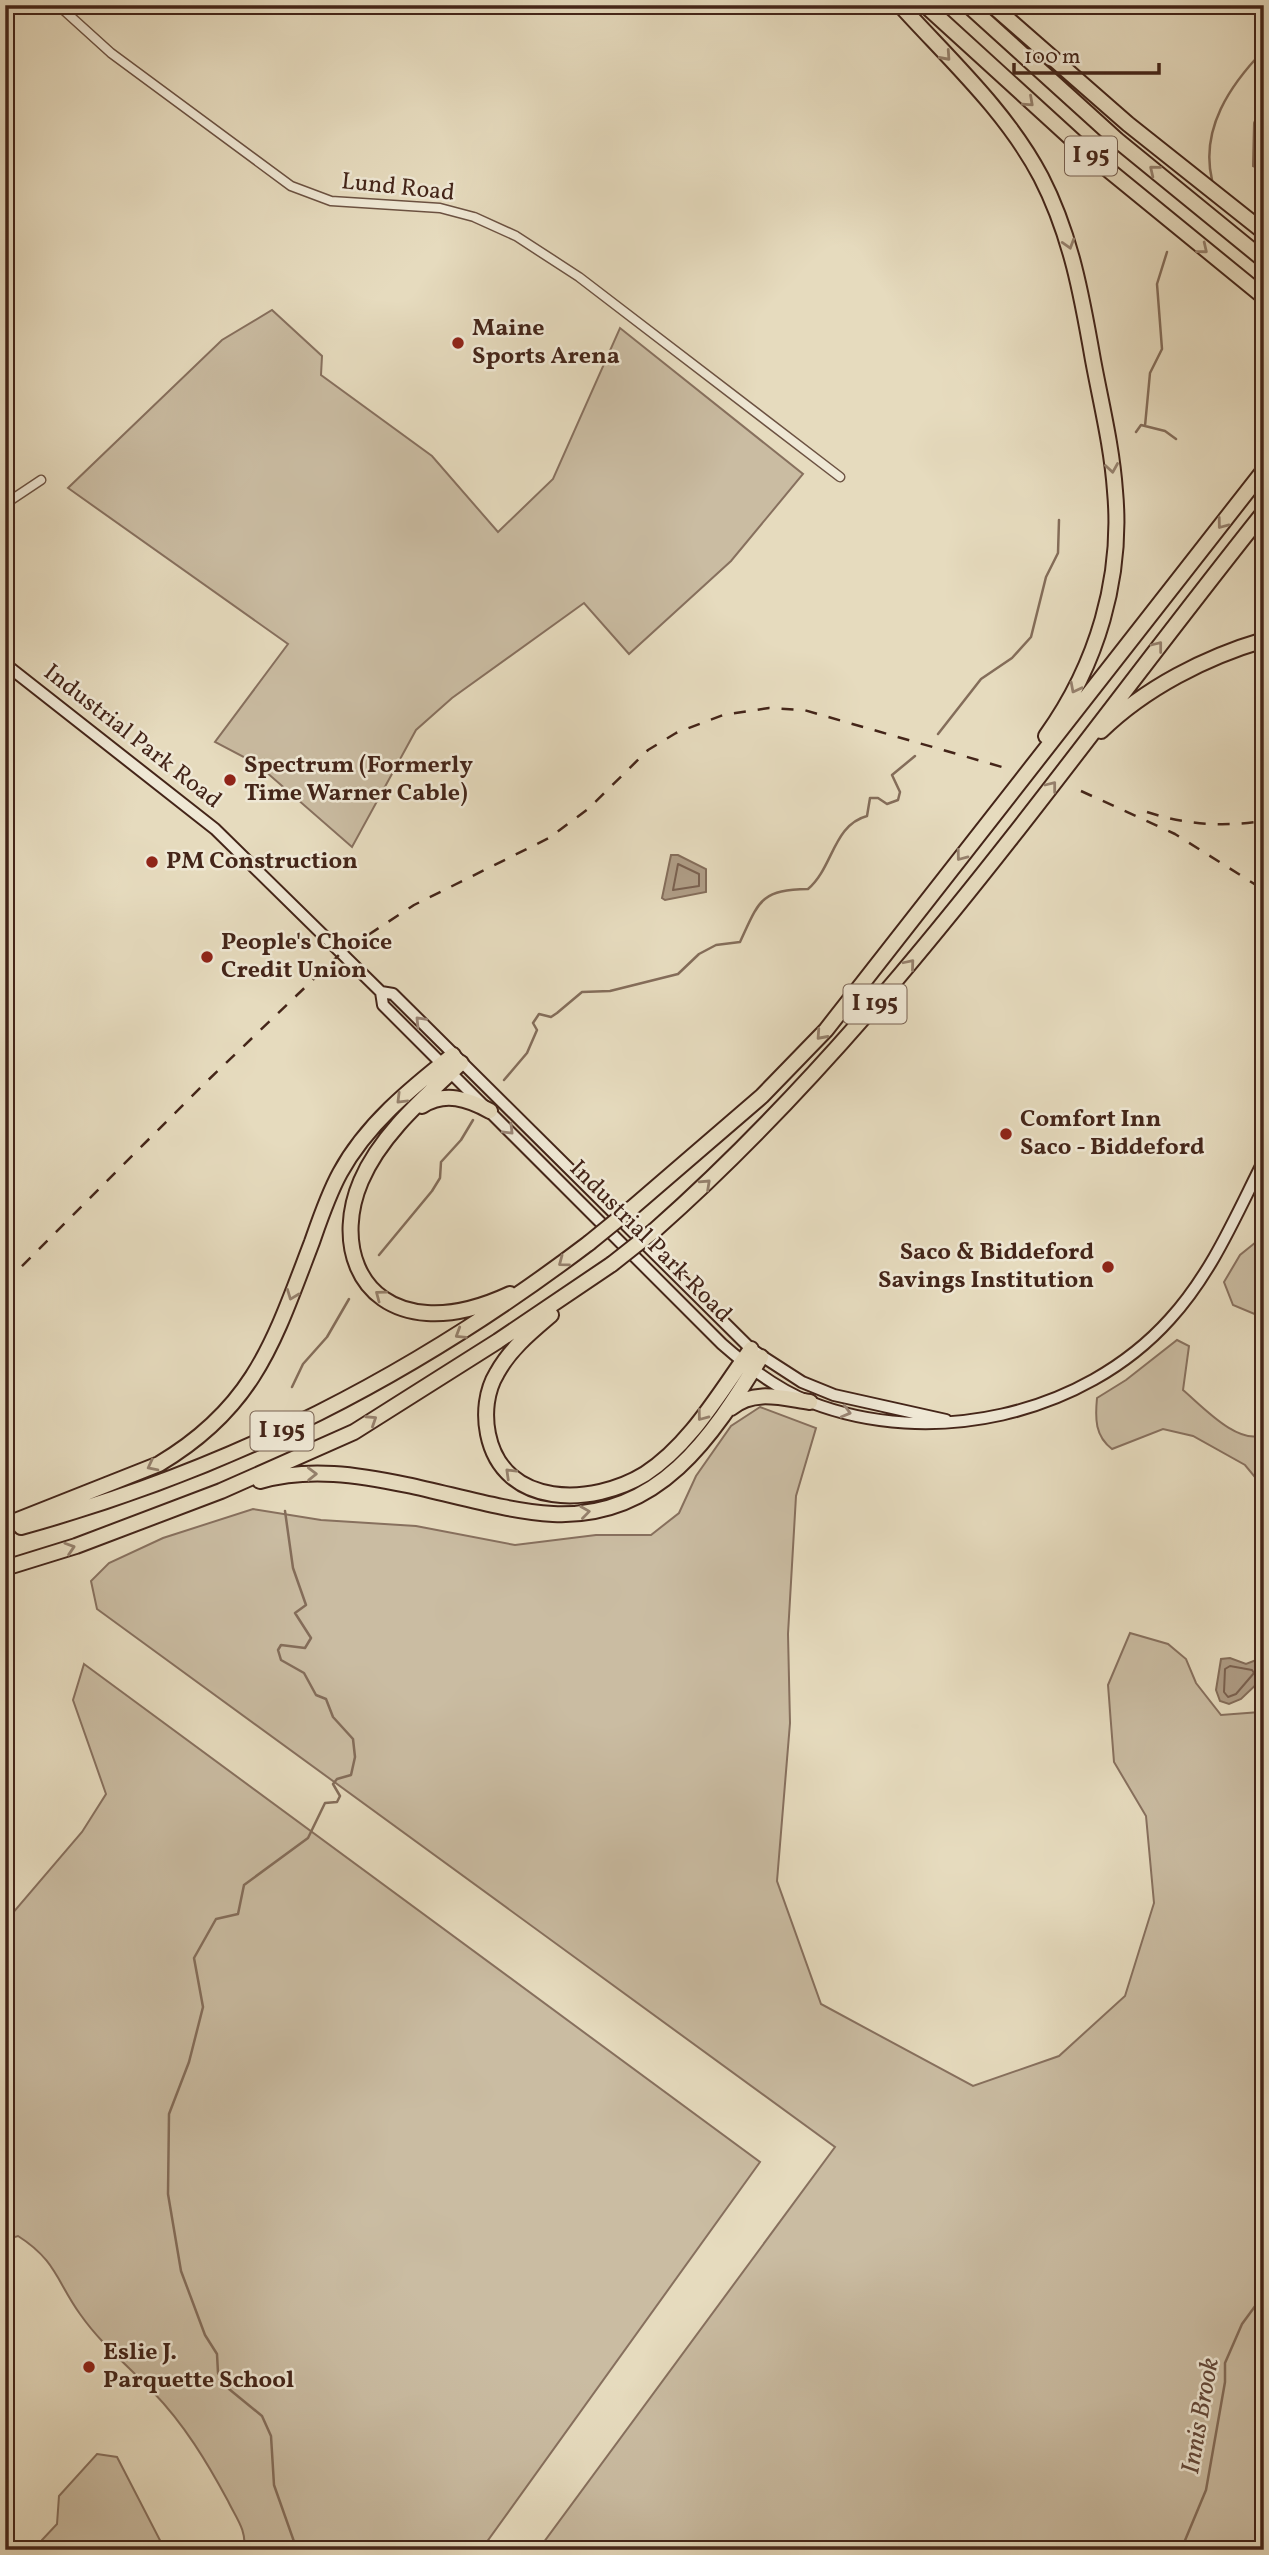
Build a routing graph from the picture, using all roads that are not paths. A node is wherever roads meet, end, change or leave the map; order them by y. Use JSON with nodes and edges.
{"nodes":[{"id":1,"x":58,"y":5,"type":"edge"},
{"id":2,"x":900,"y":5,"type":"edge"},
{"id":3,"x":925,"y":5,"type":"edge"},
{"id":4,"x":968,"y":5,"type":"edge"},
{"id":5,"x":992,"y":5,"type":"edge"},
{"id":6,"x":1264,"y":232,"type":"edge"},
{"id":7,"x":1264,"y":260,"type":"edge"},
{"id":8,"x":1264,"y":298,"type":"edge"},
{"id":9,"x":1264,"y":470,"type":"edge"},
{"id":10,"x":840,"y":477,"type":"dead end"},
{"id":11,"x":41,"y":480,"type":"dead end"},
{"id":12,"x":5,"y":504,"type":"edge"},
{"id":13,"x":1264,"y":512,"type":"edge"},
{"id":14,"x":1264,"y":640,"type":"edge"},
{"id":15,"x":5,"y":664,"type":"edge"},
{"id":16,"x":1073,"y":759,"type":"junction"},
{"id":17,"x":1003,"y":802,"type":"junction"},
{"id":18,"x":381,"y":992,"type":"junction"},
{"id":19,"x":457,"y":1059,"type":"junction"},
{"id":20,"x":445,"y":1069,"type":"junction"},
{"id":21,"x":490,"y":1111,"type":"junction"},
{"id":22,"x":407,"y":1117,"type":"junction"},
{"id":23,"x":1264,"y":1160,"type":"edge"},
{"id":24,"x":612,"y":1264,"type":"junction"},
{"id":25,"x":537,"y":1282,"type":"junction"},
{"id":26,"x":752,"y":1359,"type":"junction"},
{"id":27,"x":810,"y":1402,"type":"junction"},
{"id":28,"x":720,"y":1419,"type":"junction"},
{"id":29,"x":946,"y":1420,"type":"junction"},
{"id":30,"x":221,"y":1491,"type":"junction"},
{"id":31,"x":5,"y":1525,"type":"edge"},
{"id":32,"x":5,"y":1531,"type":"edge"},
{"id":33,"x":5,"y":1568,"type":"edge"}],
"edges":[{"from":1,"to":10,"type":"street","name":"Lund Road"},
{"from":2,"to":17,"type":"highway","one_way":true},
{"from":3,"to":8,"type":"highway","number":"I 95","one_way":true},
{"from":7,"to":4,"type":"highway","number":"I 95","one_way":true},
{"from":5,"to":6,"type":"highway"},
{"from":9,"to":17,"type":"highway","one_way":true},
{"from":11,"to":12,"type":"street"},
{"from":16,"to":13,"type":"highway","one_way":true},
{"from":14,"to":16,"type":"highway"},
{"from":15,"to":18,"type":"main road","name":"Industrial Park Road"},
{"from":24,"to":16,"type":"highway","number":"I 195","one_way":true,"bridge":true},
{"from":17,"to":25,"type":"highway","number":"I 195","one_way":true,"bridge":true},
{"from":19,"to":18,"type":"main road","name":"Industrial Park Road","one_way":true},
{"from":18,"to":20,"type":"main road","name":"Industrial Park Road"},
{"from":19,"to":20,"type":"highway"},
{"from":19,"to":26,"type":"main road","name":"Industrial Park Road"},
{"from":20,"to":21,"type":"main road","name":"Industrial Park Road"},
{"from":20,"to":22,"type":"highway"},
{"from":20,"to":31,"type":"highway","one_way":true},
{"from":21,"to":22,"type":"highway"},
{"from":21,"to":26,"type":"main road","name":"Industrial Park Road","one_way":true},
{"from":25,"to":22,"type":"highway","one_way":true},
{"from":23,"to":29,"type":"main road","name":"Industrial Park Road"},
{"from":26,"to":24,"type":"highway","one_way":true},
{"from":30,"to":24,"type":"highway","number":"I 195","one_way":true},
{"from":25,"to":32,"type":"highway","number":"I 195","one_way":true},
{"from":26,"to":27,"type":"main road","name":"Industrial Park Road"},
{"from":26,"to":28,"type":"highway"},
{"from":26,"to":29,"type":"main road","name":"Industrial Park Road"},
{"from":27,"to":28,"type":"highway"},
{"from":27,"to":29,"type":"main road","name":"Industrial Park Road","one_way":true},
{"from":30,"to":28,"type":"highway","one_way":true},
{"from":33,"to":30,"type":"highway","number":"I 195","one_way":true}]}
